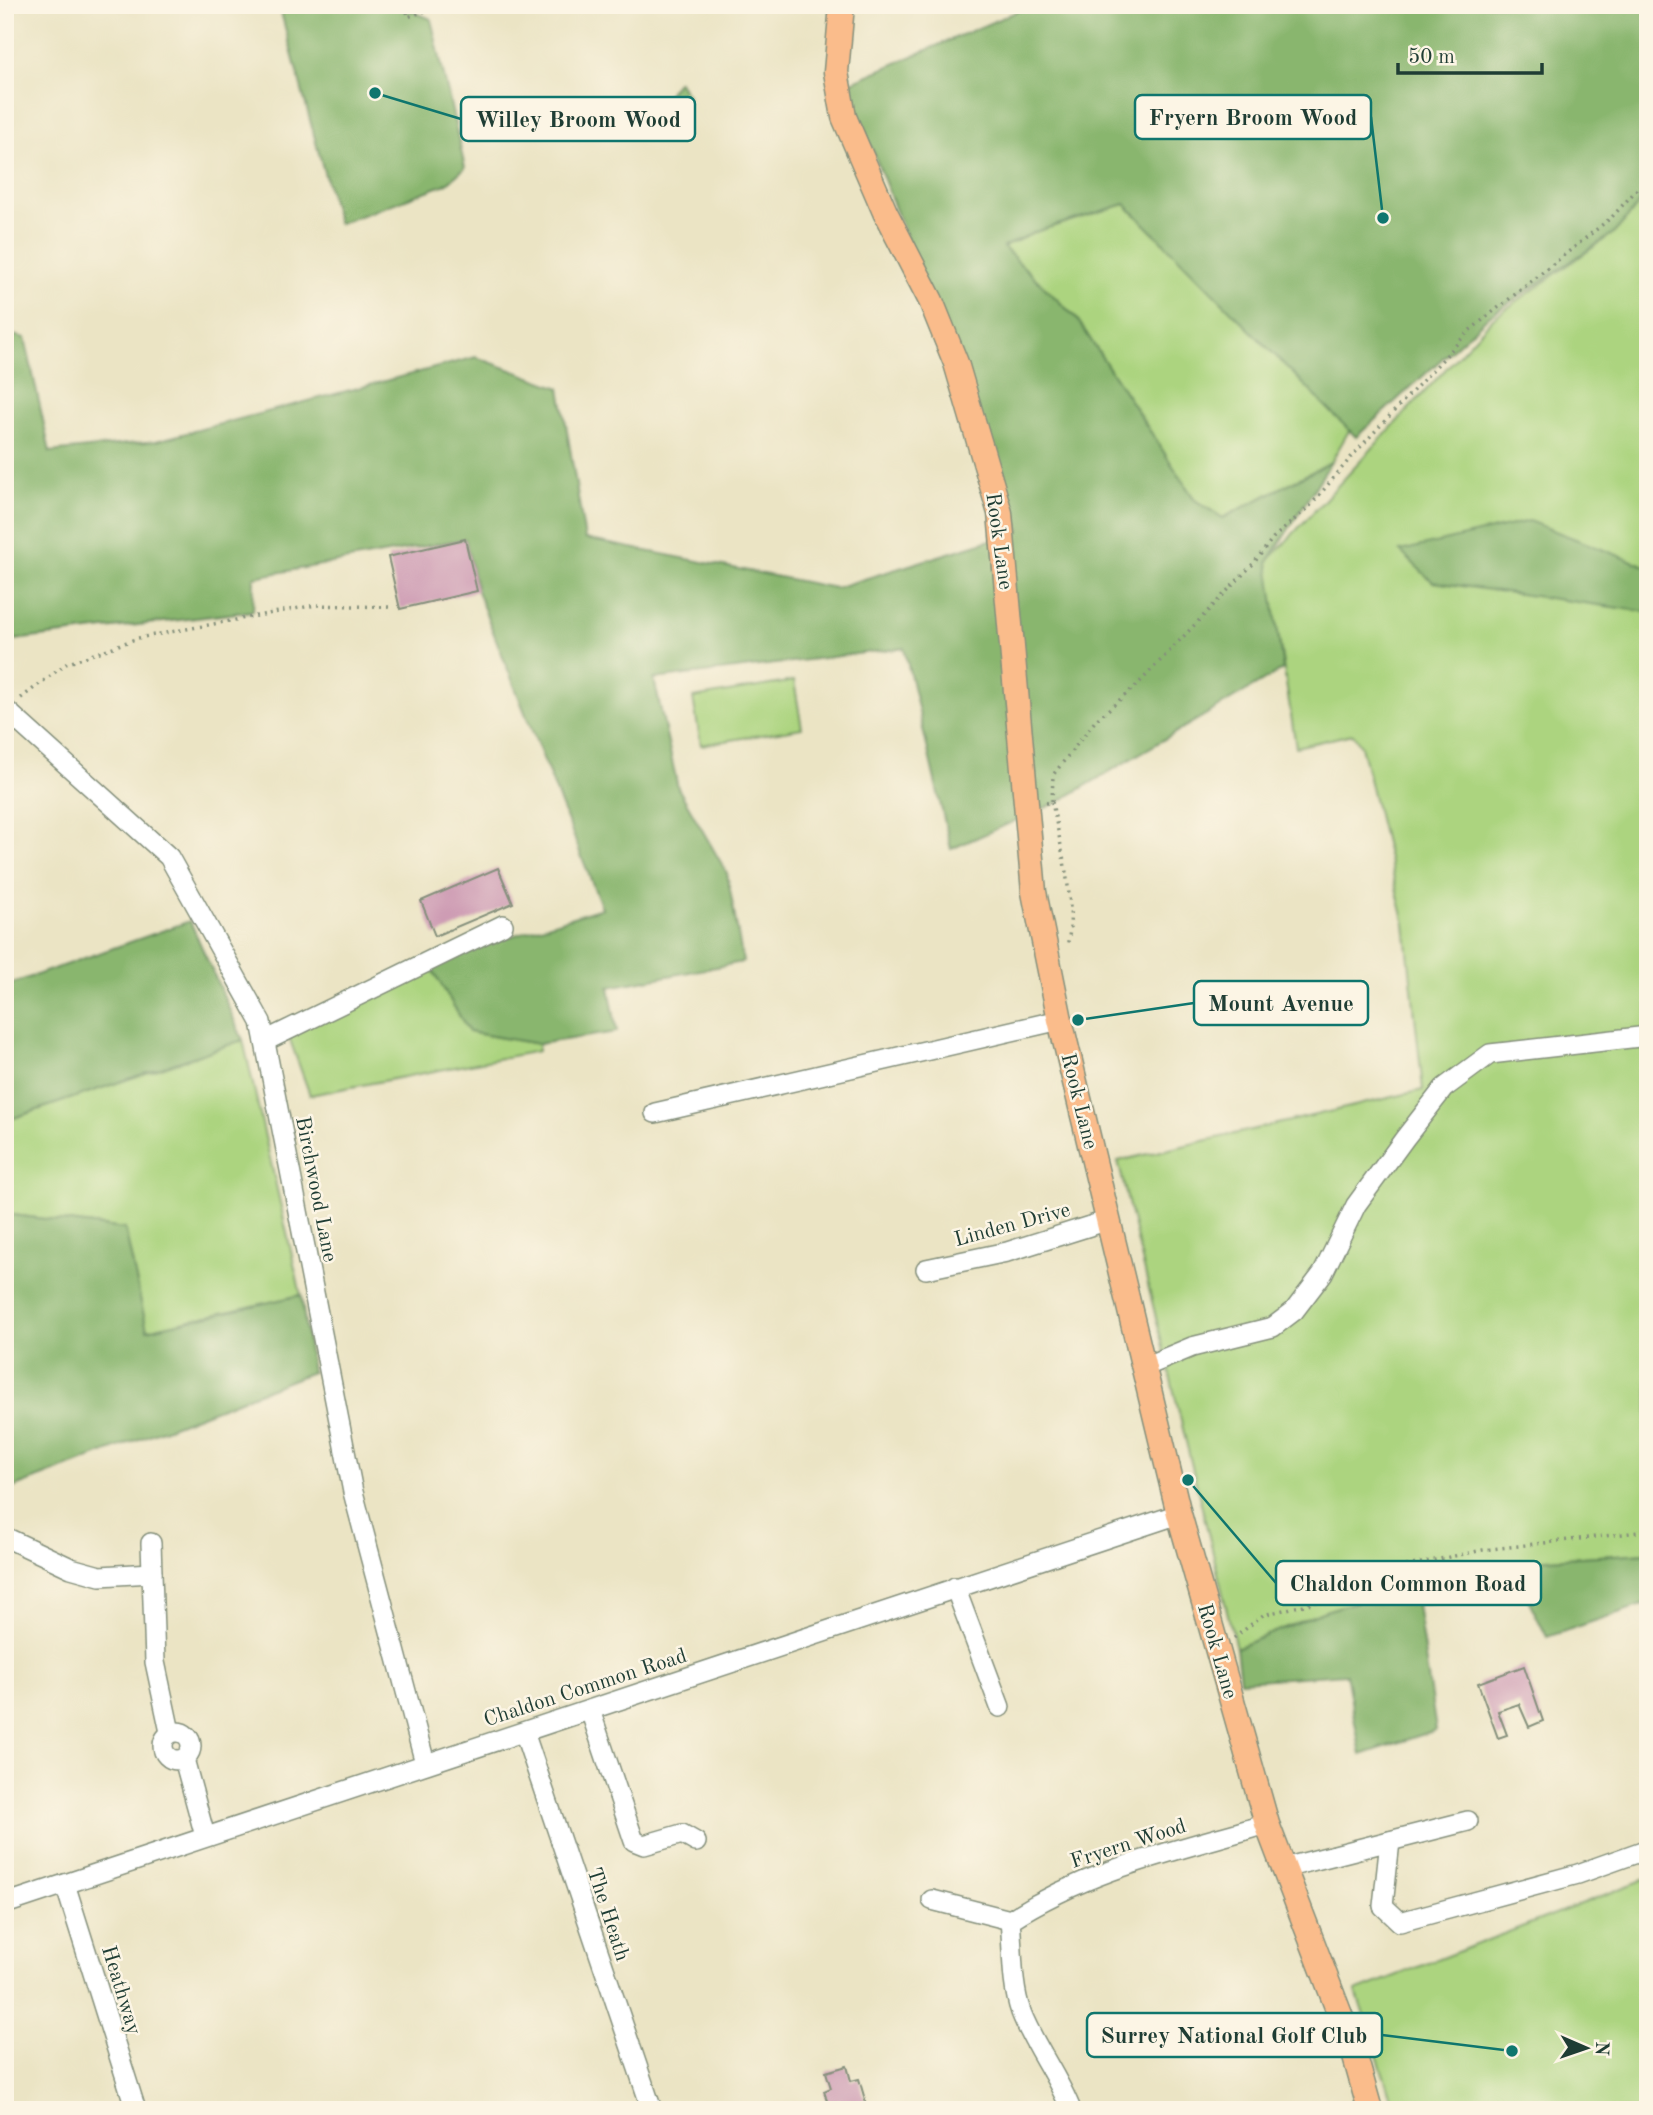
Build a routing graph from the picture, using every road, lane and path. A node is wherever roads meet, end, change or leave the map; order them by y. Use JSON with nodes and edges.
{"nodes":[{"id":1,"x":407,"y":5,"type":"edge"},
{"id":2,"x":442,"y":5,"type":"edge"},
{"id":3,"x":842,"y":5,"type":"edge"},
{"id":4,"x":1648,"y":177,"type":"edge"},
{"id":5,"x":391,"y":607,"type":"dead end"},
{"id":6,"x":6,"y":710,"type":"edge"},
{"id":7,"x":1052,"y":802,"type":"junction"},
{"id":8,"x":1028,"y":808,"type":"junction"},
{"id":9,"x":503,"y":925,"type":"dead end"},
{"id":10,"x":1049,"y":963,"type":"junction"},
{"id":11,"x":1060,"y":1020,"type":"junction"},
{"id":12,"x":1648,"y":1035,"type":"edge"},
{"id":13,"x":265,"y":1041,"type":"junction"},
{"id":14,"x":655,"y":1113,"type":"dead end"},
{"id":15,"x":1109,"y":1220,"type":"junction"},
{"id":16,"x":926,"y":1269,"type":"dead end"},
{"id":17,"x":1144,"y":1367,"type":"junction"},
{"id":18,"x":1179,"y":1514,"type":"junction"},
{"id":19,"x":1648,"y":1531,"type":"edge"},
{"id":20,"x":6,"y":1537,"type":"edge"},
{"id":21,"x":151,"y":1543,"type":"dead end"},
{"id":22,"x":152,"y":1573,"type":"junction"},
{"id":23,"x":955,"y":1587,"type":"junction"},
{"id":24,"x":1215,"y":1642,"type":"junction"},
{"id":25,"x":1000,"y":1707,"type":"dead end"},
{"id":26,"x":590,"y":1710,"type":"junction"},
{"id":27,"x":524,"y":1732,"type":"junction"},
{"id":28,"x":425,"y":1763,"type":"junction"},
{"id":29,"x":1468,"y":1821,"type":"dead end"},
{"id":30,"x":1267,"y":1824,"type":"junction"},
{"id":31,"x":205,"y":1836,"type":"junction"},
{"id":32,"x":1390,"y":1841,"type":"junction"},
{"id":33,"x":696,"y":1842,"type":"dead end"},
{"id":34,"x":1648,"y":1849,"type":"edge"},
{"id":35,"x":1284,"y":1868,"type":"junction"},
{"id":36,"x":65,"y":1884,"type":"junction"},
{"id":37,"x":932,"y":1900,"type":"dead end"},
{"id":38,"x":5,"y":1905,"type":"edge"},
{"id":39,"x":1010,"y":1920,"type":"junction"},
{"id":40,"x":136,"y":2110,"type":"edge"},
{"id":41,"x":652,"y":2110,"type":"edge"},
{"id":42,"x":1071,"y":2110,"type":"edge"},
{"id":43,"x":1370,"y":2110,"type":"edge"}],
"edges":[{"from":1,"to":2,"type":"path"},
{"from":3,"to":8,"type":"main road","name":"Rook Lane"},
{"from":4,"to":7,"type":"path"},
{"from":5,"to":6,"type":"path"},
{"from":6,"to":13,"type":"street","name":"Birchwood Lane"},
{"from":7,"to":8,"type":"path"},
{"from":7,"to":10,"type":"path"},
{"from":8,"to":10,"type":"main road","name":"Rook Lane"},
{"from":9,"to":13,"type":"street"},
{"from":10,"to":11,"type":"main road","name":"Rook Lane"},
{"from":11,"to":14,"type":"street"},
{"from":11,"to":15,"type":"main road","name":"Rook Lane"},
{"from":12,"to":17,"type":"street"},
{"from":13,"to":28,"type":"street","name":"Birchwood Lane"},
{"from":15,"to":16,"type":"street","name":"Linden Drive"},
{"from":15,"to":17,"type":"main road","name":"Rook Lane"},
{"from":17,"to":18,"type":"main road","name":"Rook Lane"},
{"from":18,"to":23,"type":"street","name":"Chaldon Common Road"},
{"from":18,"to":24,"type":"main road","name":"Rook Lane"},
{"from":19,"to":24,"type":"path"},
{"from":20,"to":22,"type":"street"},
{"from":21,"to":22,"type":"street"},
{"from":22,"to":31,"type":"street"},
{"from":23,"to":25,"type":"street"},
{"from":23,"to":26,"type":"street","name":"Chaldon Common Road"},
{"from":24,"to":30,"type":"main road","name":"Rook Lane"},
{"from":26,"to":27,"type":"street","name":"Chaldon Common Road"},
{"from":26,"to":33,"type":"street"},
{"from":27,"to":28,"type":"street","name":"Chaldon Common Road"},
{"from":27,"to":41,"type":"street","name":"The Heath"},
{"from":28,"to":31,"type":"street","name":"Chaldon Common Road"},
{"from":29,"to":32,"type":"street"},
{"from":30,"to":35,"type":"main road","name":"Rook Lane"},
{"from":30,"to":39,"type":"street","name":"Fryern Wood"},
{"from":31,"to":36,"type":"street","name":"Chaldon Common Road"},
{"from":32,"to":34,"type":"street"},
{"from":32,"to":35,"type":"street"},
{"from":35,"to":43,"type":"main road","name":"Rook Lane"},
{"from":36,"to":38,"type":"street","name":"Chaldon Common Road"},
{"from":36,"to":40,"type":"street","name":"Heathway"},
{"from":37,"to":39,"type":"street"},
{"from":39,"to":42,"type":"street"}]}
